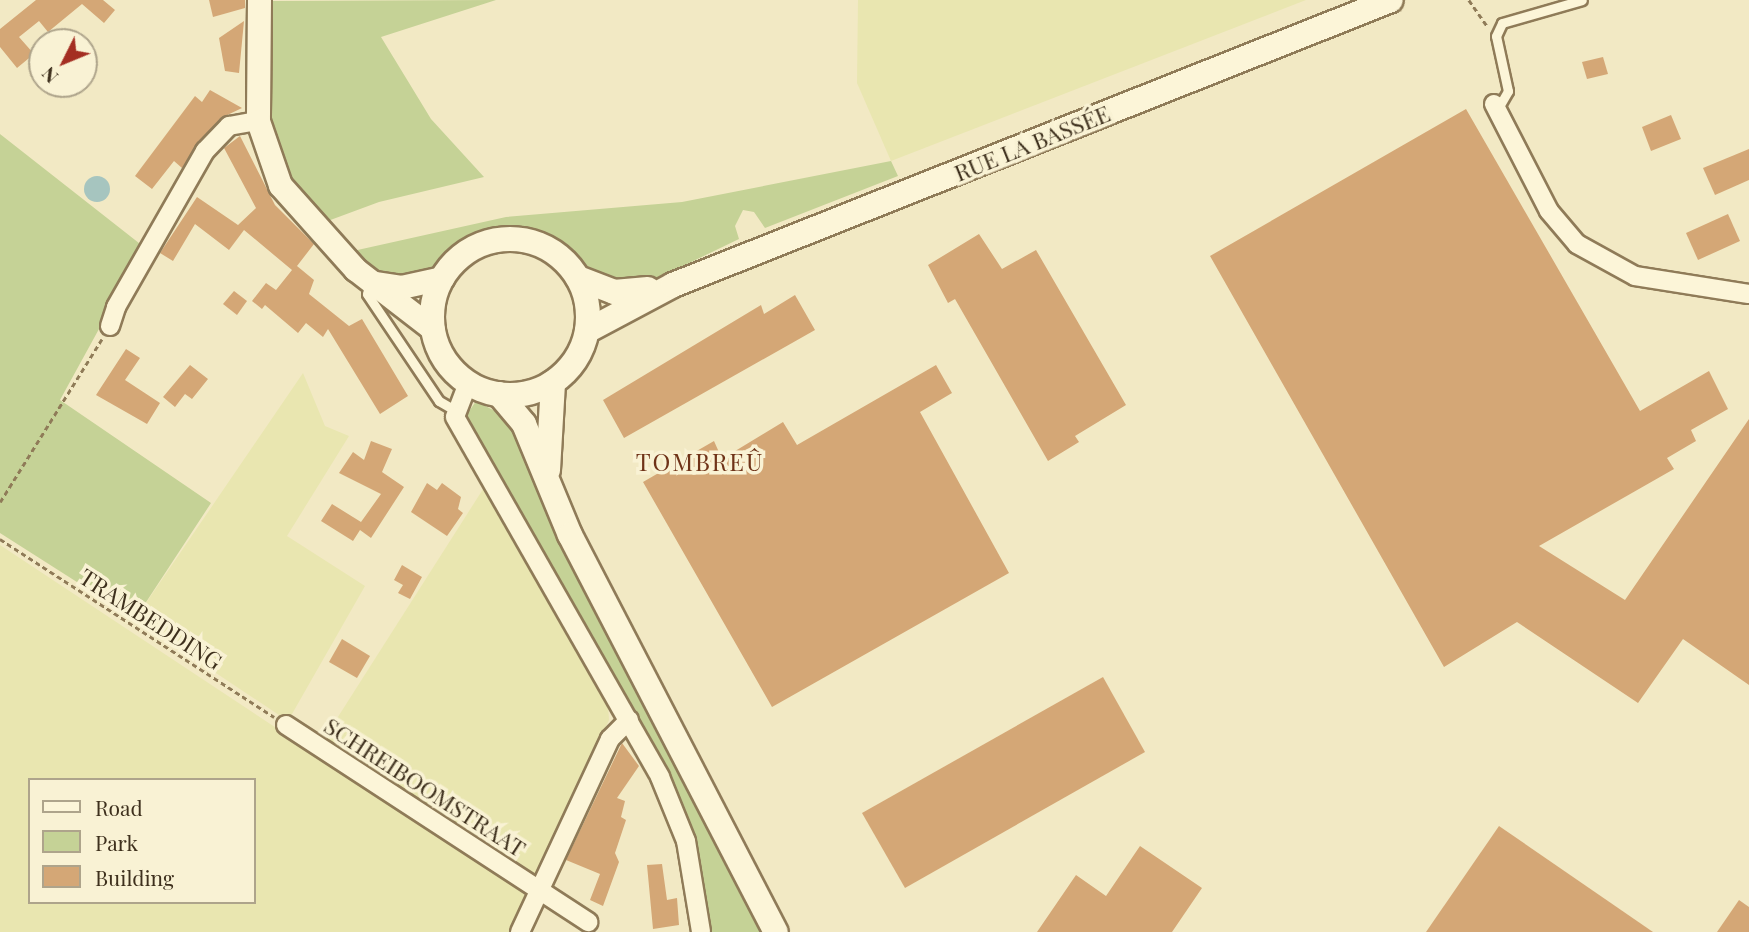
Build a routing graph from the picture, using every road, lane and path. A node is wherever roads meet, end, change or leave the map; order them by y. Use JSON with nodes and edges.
{"nodes":[{"id":1,"x":259,"y":0,"type":"edge"},
{"id":2,"x":1391,"y":0,"type":"edge"},
{"id":3,"x":1469,"y":0,"type":"edge"},
{"id":4,"x":1582,"y":0,"type":"edge"},
{"id":5,"x":1496,"y":36,"type":"junction"},
{"id":6,"x":1495,"y":107,"type":"joint"},
{"id":7,"x":257,"y":121,"type":"junction"},
{"id":8,"x":442,"y":278,"type":"junction"},
{"id":9,"x":578,"y":278,"type":"junction"},
{"id":10,"x":369,"y":282,"type":"junction"},
{"id":11,"x":673,"y":285,"type":"junction"},
{"id":12,"x":1749,"y":294,"type":"edge"},
{"id":13,"x":110,"y":326,"type":"joint"},
{"id":14,"x":433,"y":329,"type":"junction"},
{"id":15,"x":587,"y":331,"type":"junction"},
{"id":16,"x":553,"y":382,"type":"junction"},
{"id":17,"x":468,"y":383,"type":"junction"},
{"id":18,"x":499,"y":394,"type":"junction"},
{"id":19,"x":456,"y":411,"type":"junction"},
{"id":20,"x":548,"y":475,"type":"junction"},
{"id":21,"x":0,"y":502,"type":"edge"},
{"id":22,"x":0,"y":539,"type":"edge"},
{"id":23,"x":629,"y":720,"type":"junction"},
{"id":24,"x":286,"y":725,"type":"joint"},
{"id":25,"x":538,"y":890,"type":"junction"},
{"id":26,"x":588,"y":922,"type":"dead end"},
{"id":27,"x":520,"y":932,"type":"edge"},
{"id":28,"x":701,"y":932,"type":"edge"},
{"id":29,"x":776,"y":932,"type":"edge"}],
"edges":[{"from":1,"to":7,"type":"street"},
{"from":2,"to":11,"type":"main road","name":"RUE LA BASSÉE"},
{"from":3,"to":5,"type":"path"},
{"from":4,"to":5,"type":"lane"},
{"from":5,"to":6,"type":"lane"},
{"from":6,"to":12,"type":"street"},
{"from":7,"to":10,"type":"street"},
{"from":7,"to":13,"type":"street"},
{"from":8,"to":9,"type":"main road"},
{"from":8,"to":10,"type":"street"},
{"from":8,"to":14,"type":"main road"},
{"from":9,"to":11,"type":"main road","name":"RUE LA BASSÉE"},
{"from":9,"to":15,"type":"main road"},
{"from":10,"to":14,"type":"street"},
{"from":10,"to":19,"type":"lane"},
{"from":11,"to":15,"type":"main road","name":"RUE LA BASSÉE"},
{"from":13,"to":21,"type":"path"},
{"from":14,"to":17,"type":"main road"},
{"from":15,"to":16,"type":"main road"},
{"from":16,"to":18,"type":"main road"},
{"from":16,"to":20,"type":"main road"},
{"from":17,"to":18,"type":"main road"},
{"from":17,"to":19,"type":"street"},
{"from":18,"to":20,"type":"main road"},
{"from":19,"to":23,"type":"street"},
{"from":20,"to":29,"type":"main road"},
{"from":22,"to":24,"type":"path","name":"TRAMBEDDING"},
{"from":23,"to":25,"type":"street","name":"SCHREIBOOMSTRAAT"},
{"from":23,"to":28,"type":"street"},
{"from":24,"to":25,"type":"street","name":"SCHREIBOOMSTRAAT"},
{"from":25,"to":26,"type":"street","name":"SCHREIBOOMSTRAAT"},
{"from":25,"to":27,"type":"street","name":"SCHREIBOOMSTRAAT"}]}
